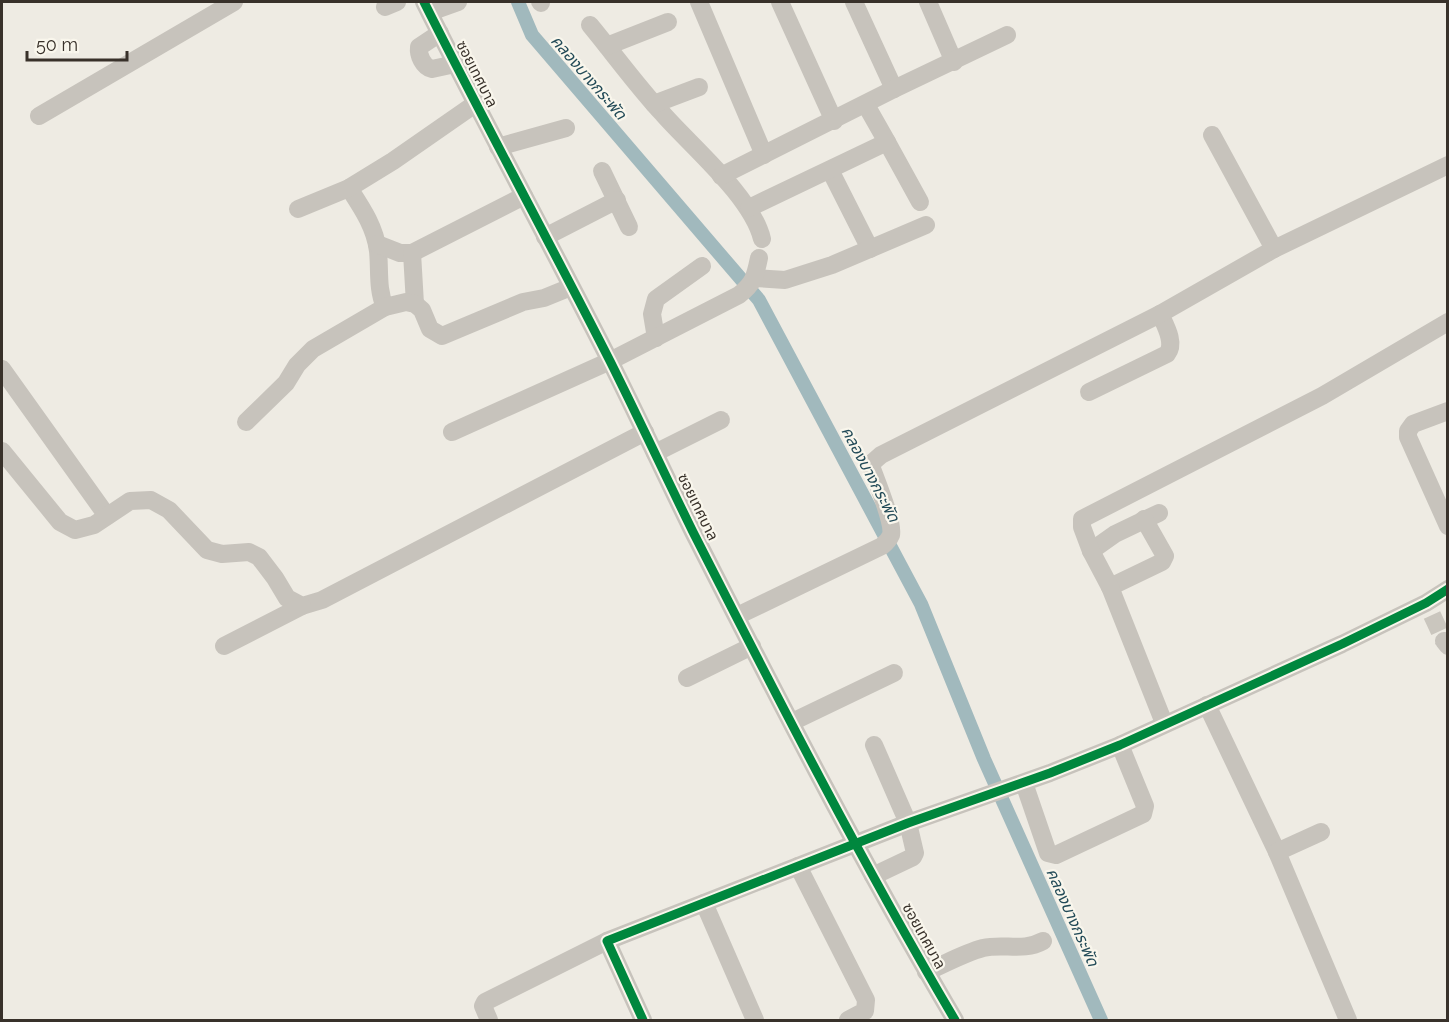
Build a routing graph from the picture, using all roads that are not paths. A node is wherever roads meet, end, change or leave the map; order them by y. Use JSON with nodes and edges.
{"nodes":[{"id":1,"x":234,"y":2,"type":"edge"},
{"id":2,"x":458,"y":2,"type":"edge"},
{"id":3,"x":699,"y":2,"type":"edge"},
{"id":4,"x":780,"y":2,"type":"edge"},
{"id":5,"x":855,"y":2,"type":"edge"},
{"id":6,"x":928,"y":2,"type":"edge"},
{"id":7,"x":427,"y":7,"type":"edge"},
{"id":8,"x":668,"y":22,"type":"dead end"},
{"id":9,"x":590,"y":25,"type":"dead end"},
{"id":10,"x":440,"y":33,"type":"junction"},
{"id":11,"x":1008,"y":35,"type":"dead end"},
{"id":12,"x":607,"y":46,"type":"junction"},
{"id":13,"x":954,"y":62,"type":"junction"},
{"id":14,"x":456,"y":64,"type":"junction"},
{"id":15,"x":699,"y":87,"type":"dead end"},
{"id":16,"x":894,"y":89,"type":"junction"},
{"id":17,"x":475,"y":104,"type":"junction"},
{"id":18,"x":654,"y":104,"type":"junction"},
{"id":19,"x":866,"y":105,"type":"junction"},
{"id":20,"x":39,"y":116,"type":"dead end"},
{"id":21,"x":834,"y":121,"type":"junction"},
{"id":22,"x":566,"y":128,"type":"dead end"},
{"id":23,"x":1212,"y":135,"type":"dead end"},
{"id":24,"x":887,"y":142,"type":"junction"},
{"id":25,"x":498,"y":147,"type":"junction"},
{"id":26,"x":764,"y":155,"type":"junction"},
{"id":27,"x":1448,"y":165,"type":"edge"},
{"id":28,"x":602,"y":171,"type":"dead end"},
{"id":29,"x":830,"y":171,"type":"junction"},
{"id":30,"x":721,"y":176,"type":"junction"},
{"id":31,"x":349,"y":188,"type":"junction"},
{"id":32,"x":524,"y":196,"type":"junction"},
{"id":33,"x":617,"y":200,"type":"junction"},
{"id":34,"x":920,"y":202,"type":"dead end"},
{"id":35,"x":749,"y":208,"type":"junction"},
{"id":36,"x":298,"y":209,"type":"dead end"},
{"id":37,"x":926,"y":225,"type":"dead end"},
{"id":38,"x":629,"y":227,"type":"dead end"},
{"id":39,"x":545,"y":237,"type":"junction"},
{"id":40,"x":762,"y":239,"type":"dead end"},
{"id":41,"x":377,"y":244,"type":"junction"},
{"id":42,"x":870,"y":249,"type":"junction"},
{"id":43,"x":1274,"y":249,"type":"junction"},
{"id":44,"x":412,"y":253,"type":"junction"},
{"id":45,"x":759,"y":258,"type":"dead end"},
{"id":46,"x":702,"y":266,"type":"dead end"},
{"id":47,"x":749,"y":286,"type":"junction"},
{"id":48,"x":571,"y":287,"type":"junction"},
{"id":49,"x":415,"y":304,"type":"junction"},
{"id":50,"x":385,"y":307,"type":"junction"},
{"id":51,"x":1160,"y":314,"type":"junction"},
{"id":52,"x":1448,"y":322,"type":"edge"},
{"id":53,"x":656,"y":338,"type":"junction"},
{"id":54,"x":610,"y":361,"type":"junction"},
{"id":55,"x":2,"y":369,"type":"edge"},
{"id":56,"x":1089,"y":392,"type":"dead end"},
{"id":57,"x":1448,"y":411,"type":"edge"},
{"id":58,"x":721,"y":420,"type":"dead end"},
{"id":59,"x":246,"y":422,"type":"dead end"},
{"id":60,"x":452,"y":432,"type":"dead end"},
{"id":61,"x":645,"y":432,"type":"junction"},
{"id":62,"x":2,"y":451,"type":"edge"},
{"id":63,"x":655,"y":453,"type":"junction"},
{"id":64,"x":107,"y":516,"type":"junction"},
{"id":65,"x":1448,"y":526,"type":"edge"},
{"id":66,"x":1091,"y":551,"type":"junction"},
{"id":67,"x":1110,"y":587,"type":"junction"},
{"id":68,"x":1448,"y":589,"type":"edge"},
{"id":69,"x":302,"y":606,"type":"junction"},
{"id":70,"x":737,"y":616,"type":"junction"},
{"id":71,"x":224,"y":646,"type":"dead end"},
{"id":72,"x":752,"y":646,"type":"junction"},
{"id":73,"x":894,"y":674,"type":"dead end"},
{"id":74,"x":687,"y":678,"type":"dead end"},
{"id":75,"x":1207,"y":705,"type":"junction"},
{"id":76,"x":792,"y":722,"type":"junction"},
{"id":77,"x":1164,"y":723,"type":"junction"},
{"id":78,"x":874,"y":745,"type":"dead end"},
{"id":79,"x":1120,"y":745,"type":"junction"},
{"id":80,"x":1024,"y":783,"type":"junction"},
{"id":81,"x":908,"y":823,"type":"junction"},
{"id":82,"x":1321,"y":832,"type":"dead end"},
{"id":83,"x":856,"y":844,"type":"junction"},
{"id":84,"x":1277,"y":852,"type":"junction"},
{"id":85,"x":798,"y":866,"type":"junction"},
{"id":86,"x":873,"y":876,"type":"junction"},
{"id":87,"x":704,"y":903,"type":"junction"},
{"id":88,"x":607,"y":941,"type":"junction"},
{"id":89,"x":1043,"y":941,"type":"dead end"},
{"id":90,"x":926,"y":972,"type":"junction"},
{"id":91,"x":489,"y":1020,"type":"edge"},
{"id":92,"x":643,"y":1020,"type":"edge"},
{"id":93,"x":755,"y":1020,"type":"edge"},
{"id":94,"x":848,"y":1020,"type":"edge"},
{"id":95,"x":955,"y":1020,"type":"edge"},
{"id":96,"x":1348,"y":1020,"type":"edge"}],
"edges":[{"from":1,"to":20,"type":"street"},
{"from":2,"to":7,"type":"street"},
{"from":3,"to":26,"type":"street"},
{"from":4,"to":21,"type":"street"},
{"from":5,"to":16,"type":"street"},
{"from":6,"to":13,"type":"street"},
{"from":7,"to":10,"type":"street","name":"ซอยเทศบาล"},
{"from":8,"to":12,"type":"street"},
{"from":9,"to":12,"type":"street"},
{"from":10,"to":14,"type":"street","name":"ซอยเทศบาล"},
{"from":10,"to":14,"type":"street"},
{"from":11,"to":13,"type":"street"},
{"from":12,"to":18,"type":"street"},
{"from":13,"to":16,"type":"street"},
{"from":14,"to":17,"type":"street","name":"ซอยเทศบาล"},
{"from":15,"to":18,"type":"street"},
{"from":16,"to":19,"type":"street"},
{"from":17,"to":25,"type":"street","name":"ซอยเทศบาล"},
{"from":17,"to":31,"type":"street"},
{"from":18,"to":30,"type":"street"},
{"from":19,"to":21,"type":"street"},
{"from":19,"to":24,"type":"street"},
{"from":21,"to":26,"type":"street"},
{"from":22,"to":25,"type":"street"},
{"from":23,"to":43,"type":"street"},
{"from":24,"to":29,"type":"street"},
{"from":24,"to":34,"type":"street"},
{"from":25,"to":32,"type":"street","name":"ซอยเทศบาล"},
{"from":26,"to":30,"type":"street"},
{"from":27,"to":43,"type":"street"},
{"from":28,"to":33,"type":"street"},
{"from":29,"to":35,"type":"street"},
{"from":29,"to":42,"type":"street"},
{"from":30,"to":35,"type":"street"},
{"from":31,"to":36,"type":"street"},
{"from":31,"to":41,"type":"street"},
{"from":32,"to":39,"type":"street","name":"ซอยเทศบาล"},
{"from":32,"to":44,"type":"street"},
{"from":33,"to":38,"type":"street"},
{"from":33,"to":39,"type":"street"},
{"from":35,"to":40,"type":"street"},
{"from":37,"to":42,"type":"street"},
{"from":39,"to":48,"type":"street","name":"ซอยเทศบาล"},
{"from":41,"to":44,"type":"street"},
{"from":41,"to":50,"type":"street"},
{"from":42,"to":47,"type":"street"},
{"from":43,"to":51,"type":"street"},
{"from":44,"to":49,"type":"street"},
{"from":45,"to":47,"type":"street"},
{"from":46,"to":53,"type":"street"},
{"from":47,"to":53,"type":"street"},
{"from":48,"to":49,"type":"street"},
{"from":48,"to":54,"type":"street","name":"ซอยเทศบาล"},
{"from":49,"to":50,"type":"street"},
{"from":50,"to":59,"type":"street"},
{"from":51,"to":56,"type":"street"},
{"from":51,"to":70,"type":"street"},
{"from":52,"to":66,"type":"street"},
{"from":53,"to":54,"type":"street"},
{"from":54,"to":60,"type":"street"},
{"from":54,"to":61,"type":"street","name":"ซอยเทศบาล"},
{"from":55,"to":64,"type":"street"},
{"from":57,"to":65,"type":"street"},
{"from":58,"to":63,"type":"street"},
{"from":61,"to":63,"type":"street","name":"ซอยเทศบาล"},
{"from":61,"to":69,"type":"street"},
{"from":62,"to":64,"type":"street"},
{"from":63,"to":70,"type":"street","name":"ซอยเทศบาล"},
{"from":64,"to":69,"type":"street"},
{"from":66,"to":67,"type":"street"},
{"from":66,"to":67,"type":"street"},
{"from":67,"to":77,"type":"street"},
{"from":68,"to":75,"type":"street"},
{"from":69,"to":71,"type":"street"},
{"from":70,"to":72,"type":"street","name":"ซอยเทศบาล"},
{"from":72,"to":74,"type":"street"},
{"from":72,"to":76,"type":"street","name":"ซอยเทศบาล"},
{"from":73,"to":76,"type":"street"},
{"from":75,"to":77,"type":"street"},
{"from":75,"to":84,"type":"street"},
{"from":76,"to":83,"type":"street","name":"ซอยเทศบาล"},
{"from":77,"to":79,"type":"street"},
{"from":78,"to":81,"type":"street"},
{"from":79,"to":80,"type":"street"},
{"from":79,"to":80,"type":"street"},
{"from":80,"to":81,"type":"street"},
{"from":81,"to":83,"type":"street"},
{"from":81,"to":86,"type":"street"},
{"from":82,"to":84,"type":"street"},
{"from":83,"to":85,"type":"street"},
{"from":83,"to":86,"type":"street","name":"ซอยเทศบาล"},
{"from":84,"to":96,"type":"street"},
{"from":85,"to":87,"type":"street"},
{"from":85,"to":94,"type":"street"},
{"from":86,"to":90,"type":"street","name":"ซอยเทศบาล"},
{"from":87,"to":88,"type":"street"},
{"from":87,"to":93,"type":"street"},
{"from":88,"to":91,"type":"street"},
{"from":88,"to":92,"type":"street"},
{"from":89,"to":90,"type":"street"},
{"from":90,"to":95,"type":"street","name":"ซอยเทศบาล"}]}
